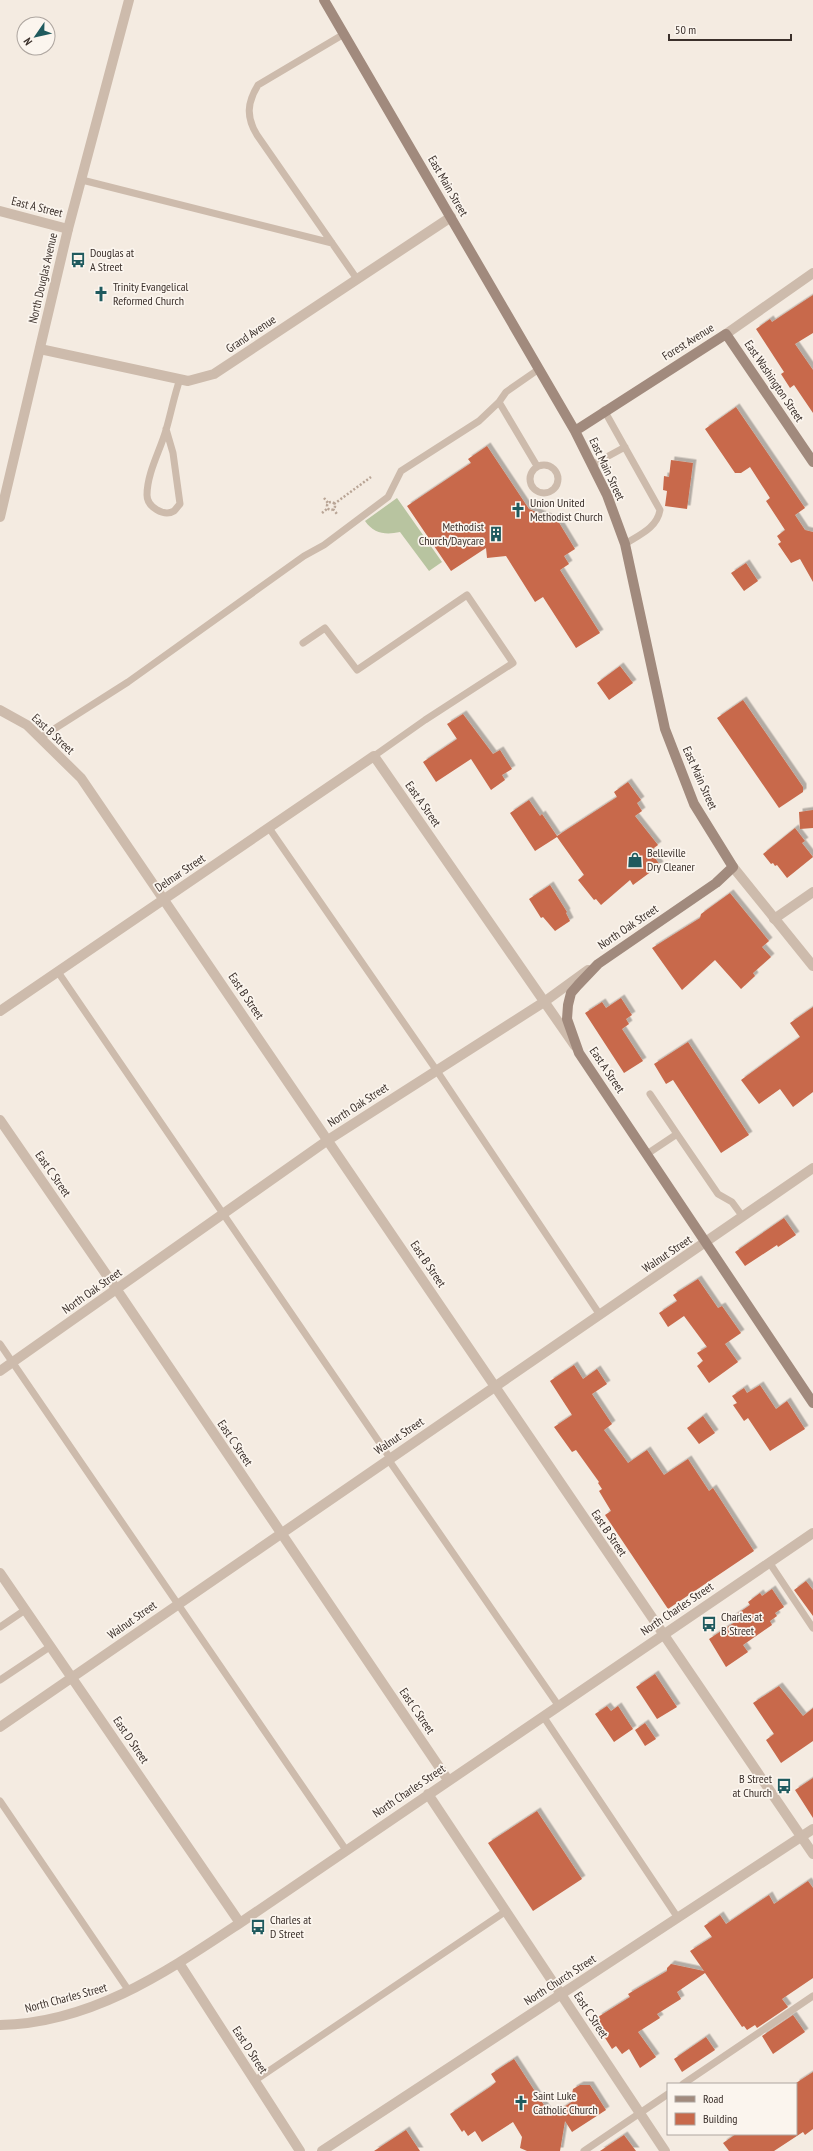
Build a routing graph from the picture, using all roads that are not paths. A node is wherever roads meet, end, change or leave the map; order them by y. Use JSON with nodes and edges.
{"nodes":[{"id":1,"x":129,"y":0,"type":"edge"},
{"id":2,"x":324,"y":0,"type":"edge"},
{"id":3,"x":344,"y":34,"type":"junction"},
{"id":4,"x":82,"y":180,"type":"junction"},
{"id":5,"x":0,"y":211,"type":"edge"},
{"id":6,"x":451,"y":217,"type":"junction"},
{"id":7,"x":68,"y":228,"type":"junction"},
{"id":8,"x":332,"y":243,"type":"junction"},
{"id":9,"x":813,"y":273,"type":"edge"},
{"id":10,"x":357,"y":279,"type":"junction"},
{"id":11,"x":726,"y":334,"type":"junction"},
{"id":12,"x":40,"y":349,"type":"junction"},
{"id":13,"x":539,"y":368,"type":"junction"},
{"id":14,"x":180,"y":379,"type":"junction"},
{"id":15,"x":500,"y":402,"type":"junction"},
{"id":16,"x":604,"y":410,"type":"junction"},
{"id":17,"x":166,"y":429,"type":"junction"},
{"id":18,"x":575,"y":431,"type":"junction"},
{"id":19,"x":624,"y":447,"type":"junction"},
{"id":20,"x":813,"y":462,"type":"edge"},
{"id":21,"x":592,"y":465,"type":"junction"},
{"id":22,"x":538,"y":466,"type":"junction"},
{"id":23,"x":0,"y":517,"type":"edge"},
{"id":24,"x":625,"y":544,"type":"junction"},
{"id":25,"x":303,"y":643,"type":"dead end"},
{"id":26,"x":0,"y":710,"type":"edge"},
{"id":27,"x":40,"y":738,"type":"junction"},
{"id":28,"x":374,"y":756,"type":"junction"},
{"id":29,"x":269,"y":828,"type":"junction"},
{"id":30,"x":733,"y":867,"type":"junction"},
{"id":31,"x":813,"y":892,"type":"edge"},
{"id":32,"x":165,"y":899,"type":"junction"},
{"id":33,"x":774,"y":919,"type":"junction"},
{"id":34,"x":598,"y":964,"type":"junction"},
{"id":35,"x":813,"y":966,"type":"edge"},
{"id":36,"x":58,"y":972,"type":"junction"},
{"id":37,"x":544,"y":1002,"type":"junction"},
{"id":38,"x":0,"y":1011,"type":"edge"},
{"id":39,"x":579,"y":1052,"type":"junction"},
{"id":40,"x":437,"y":1070,"type":"junction"},
{"id":41,"x":650,"y":1094,"type":"dead end"},
{"id":42,"x":0,"y":1120,"type":"edge"},
{"id":43,"x":677,"y":1134,"type":"junction"},
{"id":44,"x":328,"y":1140,"type":"junction"},
{"id":45,"x":647,"y":1154,"type":"junction"},
{"id":46,"x":812,"y":1170,"type":"edge"},
{"id":47,"x":223,"y":1215,"type":"junction"},
{"id":48,"x":743,"y":1217,"type":"junction"},
{"id":49,"x":707,"y":1243,"type":"junction"},
{"id":50,"x":117,"y":1290,"type":"junction"},
{"id":51,"x":600,"y":1315,"type":"junction"},
{"id":52,"x":0,"y":1344,"type":"edge"},
{"id":53,"x":13,"y":1362,"type":"junction"},
{"id":54,"x":0,"y":1371,"type":"edge"},
{"id":55,"x":495,"y":1386,"type":"junction"},
{"id":56,"x":813,"y":1403,"type":"edge"},
{"id":57,"x":389,"y":1458,"type":"junction"},
{"id":58,"x":280,"y":1533,"type":"junction"},
{"id":59,"x":813,"y":1533,"type":"edge"},
{"id":60,"x":769,"y":1562,"type":"junction"},
{"id":61,"x":0,"y":1573,"type":"edge"},
{"id":62,"x":179,"y":1603,"type":"junction"},
{"id":63,"x":25,"y":1610,"type":"junction"},
{"id":64,"x":0,"y":1627,"type":"edge"},
{"id":65,"x":813,"y":1628,"type":"edge"},
{"id":66,"x":662,"y":1634,"type":"junction"},
{"id":67,"x":51,"y":1646,"type":"junction"},
{"id":68,"x":72,"y":1677,"type":"junction"},
{"id":69,"x":0,"y":1680,"type":"edge"},
{"id":70,"x":558,"y":1705,"type":"junction"},
{"id":71,"x":543,"y":1716,"type":"junction"},
{"id":72,"x":0,"y":1727,"type":"edge"},
{"id":73,"x":448,"y":1780,"type":"junction"},
{"id":74,"x":428,"y":1794,"type":"junction"},
{"id":75,"x":0,"y":1801,"type":"edge"},
{"id":76,"x":813,"y":1829,"type":"edge"},
{"id":77,"x":801,"y":1837,"type":"junction"},
{"id":78,"x":346,"y":1850,"type":"junction"},
{"id":79,"x":813,"y":1854,"type":"edge"},
{"id":80,"x":506,"y":1911,"type":"junction"},
{"id":81,"x":678,"y":1918,"type":"junction"},
{"id":82,"x":240,"y":1923,"type":"junction"},
{"id":83,"x":179,"y":1964,"type":"junction"},
{"id":84,"x":130,"y":1991,"type":"junction"},
{"id":85,"x":562,"y":1995,"type":"junction"},
{"id":86,"x":813,"y":1996,"type":"edge"},
{"id":87,"x":0,"y":2025,"type":"edge"},
{"id":88,"x":254,"y":2081,"type":"junction"},
{"id":89,"x":684,"y":2083,"type":"edge"},
{"id":90,"x":667,"y":2095,"type":"edge"},
{"id":91,"x":640,"y":2113,"type":"junction"},
{"id":92,"x":300,"y":2151,"type":"edge"},
{"id":93,"x":322,"y":2151,"type":"edge"},
{"id":94,"x":584,"y":2151,"type":"edge"},
{"id":95,"x":664,"y":2151,"type":"edge"}],
"edges":[{"from":1,"to":4,"type":"street","name":"North Douglas Avenue"},
{"from":2,"to":3,"type":"main road","name":"East Main Street"},
{"from":3,"to":6,"type":"main road","name":"East Main Street"},
{"from":3,"to":8,"type":"lane"},
{"from":4,"to":7,"type":"street","name":"North Douglas Avenue"},
{"from":4,"to":8,"type":"lane"},
{"from":5,"to":7,"type":"street","name":"East A Street"},
{"from":6,"to":10,"type":"street","name":"Grand Avenue"},
{"from":6,"to":13,"type":"main road","name":"East Main Street"},
{"from":7,"to":12,"type":"street","name":"North Douglas Avenue"},
{"from":8,"to":10,"type":"lane"},
{"from":9,"to":11,"type":"street","name":"Forest Avenue"},
{"from":10,"to":14,"type":"street","name":"Grand Avenue"},
{"from":11,"to":16,"type":"main road","name":"Forest Avenue"},
{"from":11,"to":20,"type":"main road","name":"East Washington Street"},
{"from":12,"to":14,"type":"street","name":"Grand Avenue"},
{"from":12,"to":23,"type":"street","name":"North Douglas Avenue"},
{"from":13,"to":15,"type":"lane"},
{"from":13,"to":18,"type":"main road","name":"East Main Street"},
{"from":14,"to":17,"type":"lane"},
{"from":15,"to":22,"type":"lane"},
{"from":15,"to":27,"type":"lane"},
{"from":16,"to":18,"type":"main road","name":"Forest Avenue"},
{"from":16,"to":19,"type":"lane"},
{"from":17,"to":17,"type":"lane"},
{"from":18,"to":21,"type":"main road","name":"East Main Street"},
{"from":19,"to":21,"type":"lane"},
{"from":19,"to":24,"type":"lane"},
{"from":21,"to":24,"type":"main road","name":"East Main Street"},
{"from":22,"to":22,"type":"lane"},
{"from":24,"to":30,"type":"main road","name":"East Main Street"},
{"from":25,"to":28,"type":"lane"},
{"from":26,"to":27,"type":"street","name":"East B Street"},
{"from":27,"to":32,"type":"street","name":"East B Street"},
{"from":28,"to":29,"type":"street","name":"Delmar Street"},
{"from":28,"to":37,"type":"street","name":"East A Street"},
{"from":29,"to":32,"type":"street","name":"Delmar Street"},
{"from":29,"to":40,"type":"lane"},
{"from":30,"to":33,"type":"street","name":"East Main Street"},
{"from":30,"to":34,"type":"main road","name":"North Oak Street"},
{"from":31,"to":33,"type":"street"},
{"from":32,"to":36,"type":"street","name":"Delmar Street"},
{"from":32,"to":44,"type":"street","name":"East B Street"},
{"from":33,"to":35,"type":"street","name":"East Main Street"},
{"from":34,"to":37,"type":"street","name":"North Oak Street"},
{"from":34,"to":39,"type":"main road"},
{"from":36,"to":38,"type":"street","name":"Delmar Street"},
{"from":36,"to":47,"type":"lane"},
{"from":37,"to":39,"type":"street","name":"East A Street"},
{"from":37,"to":40,"type":"street","name":"North Oak Street"},
{"from":39,"to":45,"type":"main road","name":"East A Street"},
{"from":40,"to":44,"type":"street","name":"North Oak Street"},
{"from":40,"to":51,"type":"lane"},
{"from":41,"to":43,"type":"lane"},
{"from":42,"to":50,"type":"street","name":"East C Street"},
{"from":43,"to":45,"type":"lane"},
{"from":43,"to":48,"type":"lane"},
{"from":44,"to":47,"type":"street","name":"North Oak Street"},
{"from":44,"to":55,"type":"street","name":"East B Street"},
{"from":45,"to":49,"type":"main road","name":"East A Street"},
{"from":46,"to":48,"type":"street","name":"Walnut Street"},
{"from":47,"to":50,"type":"street","name":"North Oak Street"},
{"from":47,"to":57,"type":"lane"},
{"from":48,"to":49,"type":"street","name":"Walnut Street"},
{"from":49,"to":51,"type":"street","name":"Walnut Street"},
{"from":49,"to":56,"type":"main road","name":"East A Street"},
{"from":50,"to":53,"type":"street","name":"North Oak Street"},
{"from":50,"to":58,"type":"street","name":"East C Street"},
{"from":51,"to":55,"type":"street","name":"Walnut Street"},
{"from":52,"to":53,"type":"lane"},
{"from":53,"to":54,"type":"street","name":"North Oak Street"},
{"from":53,"to":62,"type":"lane"},
{"from":55,"to":57,"type":"street","name":"Walnut Street"},
{"from":55,"to":66,"type":"street","name":"East B Street"},
{"from":57,"to":58,"type":"street","name":"Walnut Street"},
{"from":57,"to":70,"type":"lane"},
{"from":58,"to":62,"type":"street","name":"Walnut Street"},
{"from":58,"to":73,"type":"street","name":"East C Street"},
{"from":59,"to":60,"type":"street","name":"North Charles Street"},
{"from":60,"to":65,"type":"lane"},
{"from":60,"to":66,"type":"street","name":"North Charles Street"},
{"from":61,"to":63,"type":"street","name":"East D Street"},
{"from":62,"to":68,"type":"street","name":"Walnut Street"},
{"from":62,"to":78,"type":"lane"},
{"from":63,"to":64,"type":"lane"},
{"from":63,"to":67,"type":"street","name":"East D Street"},
{"from":66,"to":70,"type":"street","name":"North Charles Street"},
{"from":66,"to":77,"type":"street","name":"East B Street"},
{"from":67,"to":68,"type":"street","name":"East D Street"},
{"from":67,"to":69,"type":"lane"},
{"from":68,"to":72,"type":"street","name":"Walnut Street"},
{"from":68,"to":82,"type":"street","name":"East D Street"},
{"from":70,"to":71,"type":"street","name":"North Charles Street"},
{"from":71,"to":73,"type":"street","name":"North Charles Street"},
{"from":71,"to":81,"type":"lane"},
{"from":73,"to":74,"type":"street","name":"North Charles Street"},
{"from":74,"to":78,"type":"street","name":"North Charles Street"},
{"from":74,"to":80,"type":"street","name":"East C Street"},
{"from":75,"to":84,"type":"lane"},
{"from":76,"to":77,"type":"street","name":"North Church Street"},
{"from":77,"to":79,"type":"street","name":"East B Street"},
{"from":77,"to":81,"type":"street","name":"North Church Street"},
{"from":78,"to":82,"type":"street","name":"North Charles Street"},
{"from":80,"to":85,"type":"street","name":"East C Street"},
{"from":80,"to":88,"type":"lane"},
{"from":81,"to":85,"type":"street","name":"North Church Street"},
{"from":82,"to":83,"type":"street","name":"North Charles Street"},
{"from":83,"to":84,"type":"street","name":"North Charles Street"},
{"from":83,"to":88,"type":"street","name":"East D Street"},
{"from":84,"to":87,"type":"street","name":"North Charles Street"},
{"from":85,"to":91,"type":"street","name":"East C Street"},
{"from":85,"to":93,"type":"street","name":"North Church Street"},
{"from":86,"to":89,"type":"lane"},
{"from":88,"to":92,"type":"street","name":"East D Street"},
{"from":90,"to":91,"type":"lane"},
{"from":91,"to":94,"type":"lane"},
{"from":91,"to":95,"type":"street","name":"East C Street"}]}
